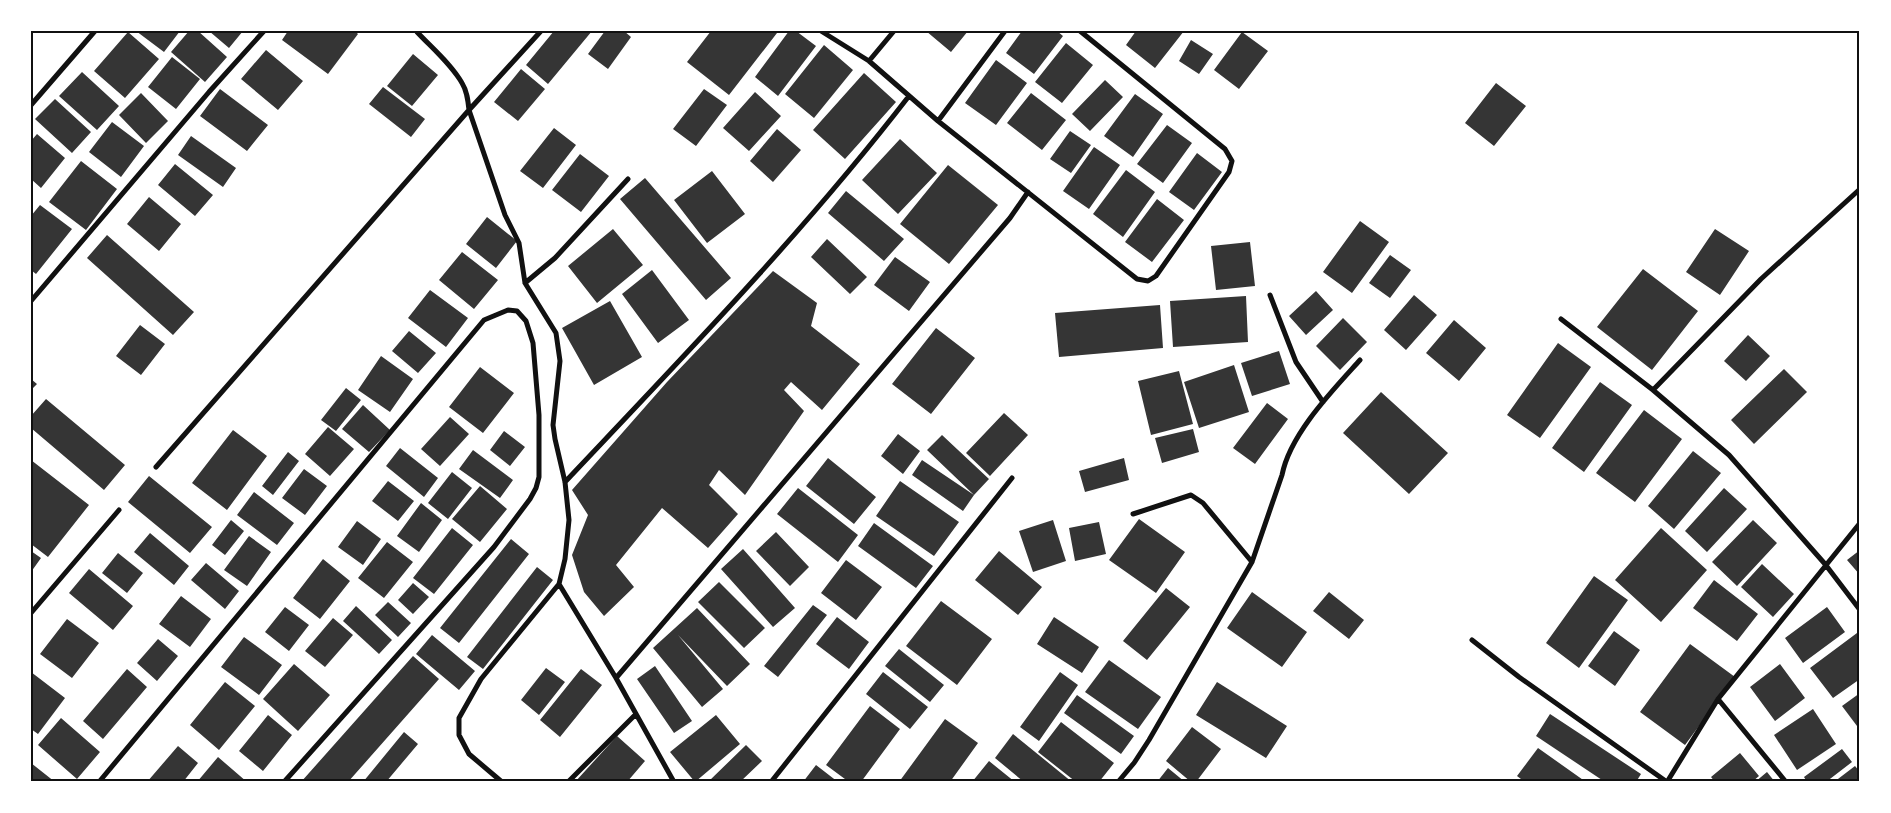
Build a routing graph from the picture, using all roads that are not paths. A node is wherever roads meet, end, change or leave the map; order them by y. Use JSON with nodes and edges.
{"nodes":[{"id":1,"x":95,"y":31,"type":"edge"},
{"id":2,"x":264,"y":31,"type":"edge"},
{"id":3,"x":541,"y":31,"type":"edge"},
{"id":4,"x":821,"y":31,"type":"edge"},
{"id":5,"x":894,"y":31,"type":"edge"},
{"id":6,"x":1005,"y":31,"type":"edge"},
{"id":7,"x":1080,"y":31,"type":"edge"},
{"id":8,"x":417,"y":32,"type":"edge"},
{"id":9,"x":870,"y":61,"type":"junction"},
{"id":10,"x":909,"y":96,"type":"junction"},
{"id":11,"x":31,"y":105,"type":"edge"},
{"id":12,"x":469,"y":110,"type":"junction"},
{"id":13,"x":938,"y":121,"type":"junction"},
{"id":14,"x":628,"y":180,"type":"dead end"},
{"id":15,"x":1860,"y":189,"type":"edge"},
{"id":16,"x":1028,"y":192,"type":"junction"},
{"id":17,"x":525,"y":283,"type":"junction"},
{"id":18,"x":1270,"y":295,"type":"dead end"},
{"id":19,"x":31,"y":301,"type":"edge"},
{"id":20,"x":1561,"y":319,"type":"dead end"},
{"id":21,"x":1360,"y":360,"type":"dead end"},
{"id":22,"x":1653,"y":390,"type":"junction"},
{"id":23,"x":1322,"y":402,"type":"junction"},
{"id":24,"x":156,"y":467,"type":"dead end"},
{"id":25,"x":1012,"y":478,"type":"dead end"},
{"id":26,"x":565,"y":482,"type":"junction"},
{"id":27,"x":119,"y":510,"type":"dead end"},
{"id":28,"x":1133,"y":514,"type":"dead end"},
{"id":29,"x":1860,"y":524,"type":"edge"},
{"id":30,"x":1252,"y":562,"type":"junction"},
{"id":31,"x":1826,"y":564,"type":"junction"},
{"id":32,"x":560,"y":584,"type":"junction"},
{"id":33,"x":1860,"y":610,"type":"edge"},
{"id":34,"x":31,"y":612,"type":"edge"},
{"id":35,"x":1472,"y":640,"type":"dead end"},
{"id":36,"x":616,"y":678,"type":"junction"},
{"id":37,"x":1718,"y":700,"type":"junction"},
{"id":38,"x":635,"y":715,"type":"junction"},
{"id":39,"x":100,"y":782,"type":"edge"},
{"id":40,"x":284,"y":782,"type":"edge"},
{"id":41,"x":502,"y":782,"type":"edge"},
{"id":42,"x":568,"y":782,"type":"edge"},
{"id":43,"x":674,"y":782,"type":"edge"},
{"id":44,"x":771,"y":782,"type":"edge"},
{"id":45,"x":1118,"y":782,"type":"edge"},
{"id":46,"x":1667,"y":782,"type":"edge"},
{"id":47,"x":1786,"y":782,"type":"edge"}],
"edges":[{"from":1,"to":11,"type":"street"},
{"from":2,"to":19,"type":"street"},
{"from":3,"to":12,"type":"street"},
{"from":4,"to":9,"type":"street"},
{"from":5,"to":9,"type":"street"},
{"from":6,"to":13,"type":"street"},
{"from":7,"to":16,"type":"street"},
{"from":8,"to":12,"type":"street"},
{"from":9,"to":10,"type":"street"},
{"from":10,"to":13,"type":"street"},
{"from":10,"to":26,"type":"street"},
{"from":12,"to":17,"type":"street"},
{"from":12,"to":24,"type":"street"},
{"from":13,"to":16,"type":"street"},
{"from":14,"to":17,"type":"street"},
{"from":15,"to":22,"type":"street"},
{"from":16,"to":36,"type":"street"},
{"from":17,"to":26,"type":"street"},
{"from":18,"to":23,"type":"street"},
{"from":20,"to":22,"type":"street"},
{"from":21,"to":23,"type":"street"},
{"from":22,"to":31,"type":"street"},
{"from":23,"to":30,"type":"street"},
{"from":25,"to":44,"type":"street"},
{"from":26,"to":32,"type":"street"},
{"from":27,"to":34,"type":"street"},
{"from":28,"to":30,"type":"street"},
{"from":29,"to":31,"type":"street"},
{"from":30,"to":45,"type":"street"},
{"from":31,"to":33,"type":"street"},
{"from":31,"to":37,"type":"street"},
{"from":32,"to":36,"type":"street"},
{"from":32,"to":41,"type":"street"},
{"from":35,"to":46,"type":"street"},
{"from":36,"to":38,"type":"street"},
{"from":37,"to":46,"type":"street"},
{"from":37,"to":47,"type":"street"},
{"from":38,"to":42,"type":"street"},
{"from":38,"to":43,"type":"street"},
{"from":39,"to":40,"type":"street"}]}
